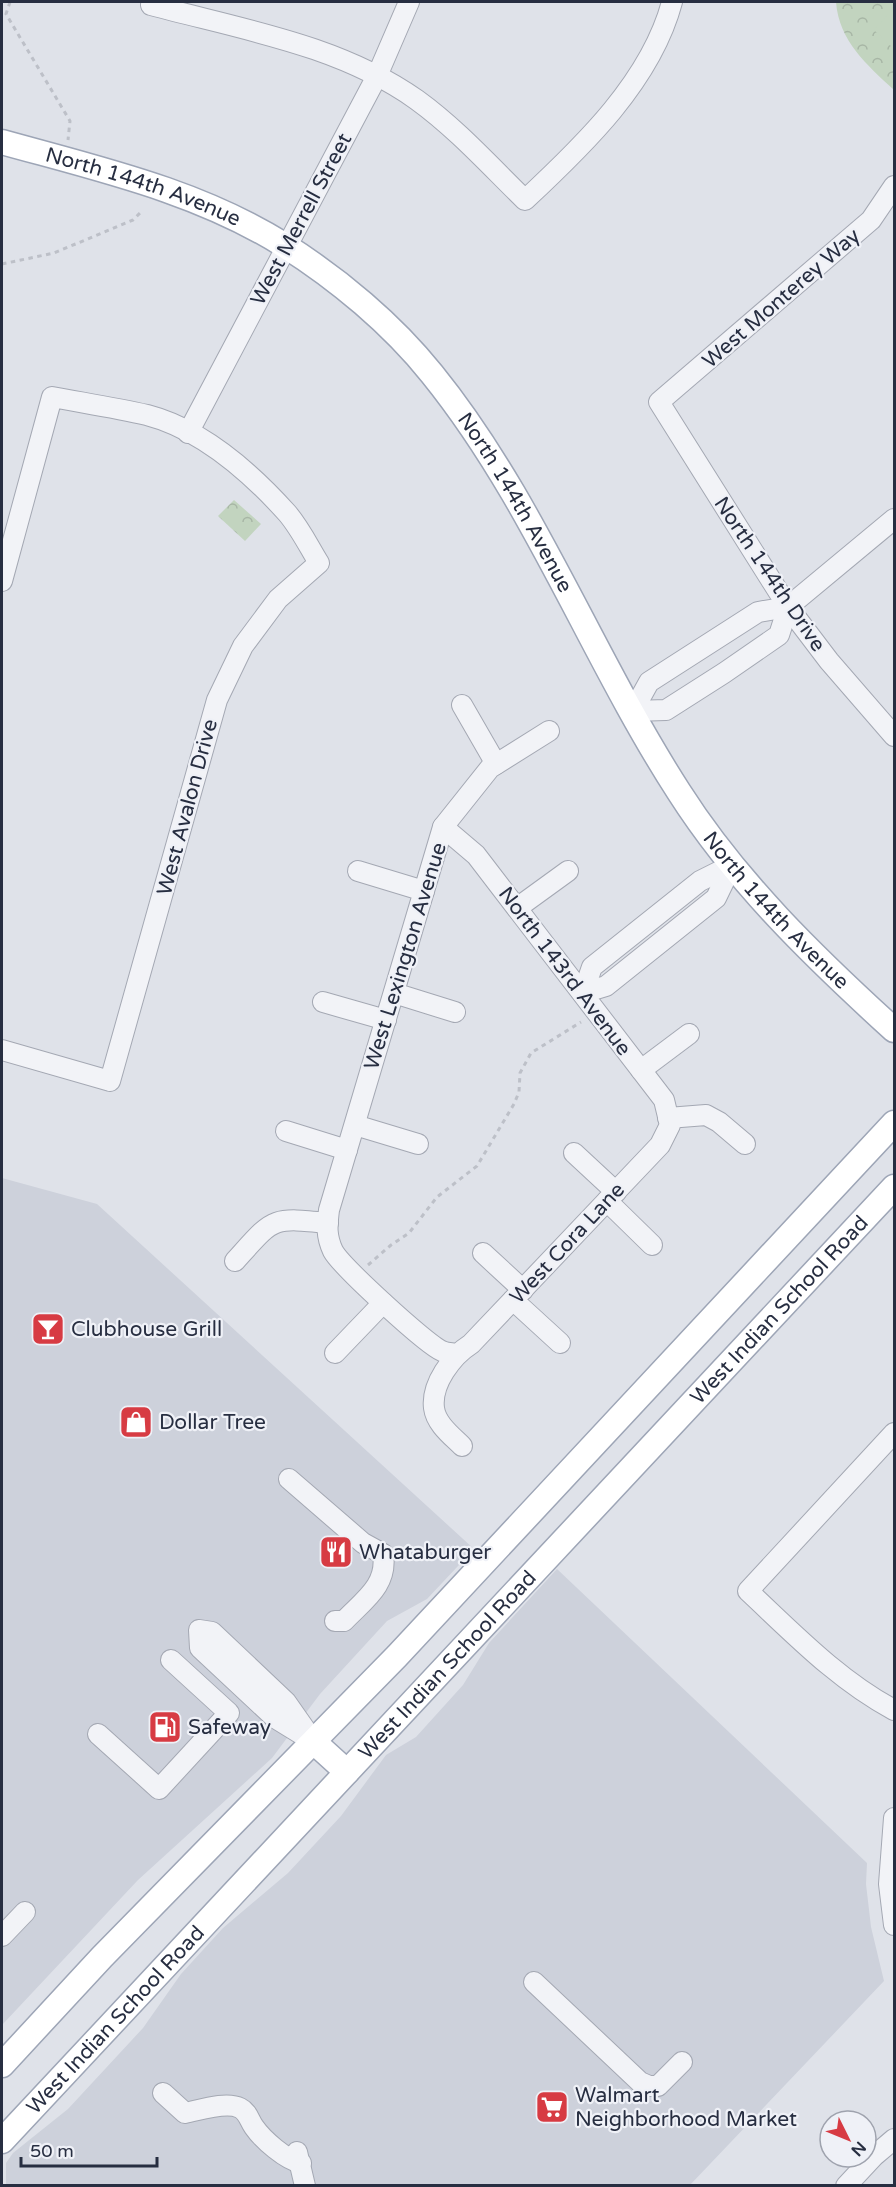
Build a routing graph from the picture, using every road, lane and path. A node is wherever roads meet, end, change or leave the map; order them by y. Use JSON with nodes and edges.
{"nodes":[{"id":1,"x":10,"y":2,"type":"edge"},
{"id":2,"x":409,"y":2,"type":"edge"},
{"id":3,"x":672,"y":2,"type":"edge"},
{"id":4,"x":151,"y":3,"type":"edge"},
{"id":5,"x":377,"y":76,"type":"junction"},
{"id":6,"x":2,"y":142,"type":"edge"},
{"id":7,"x":63,"y":159,"type":"junction"},
{"id":8,"x":894,"y":186,"type":"edge"},
{"id":9,"x":141,"y":212,"type":"dead end"},
{"id":10,"x":286,"y":247,"type":"junction"},
{"id":11,"x":2,"y":264,"type":"edge"},
{"id":12,"x":659,"y":402,"type":"joint"},
{"id":13,"x":188,"y":433,"type":"junction"},
{"id":14,"x":894,"y":519,"type":"edge"},
{"id":15,"x":2,"y":580,"type":"edge"},
{"id":16,"x":789,"y":607,"type":"junction"},
{"id":17,"x":462,"y":705,"type":"dead end"},
{"id":18,"x":633,"y":711,"type":"junction"},
{"id":19,"x":549,"y":731,"type":"dead end"},
{"id":20,"x":894,"y":736,"type":"edge"},
{"id":21,"x":496,"y":764,"type":"junction"},
{"id":22,"x":443,"y":827,"type":"junction"},
{"id":23,"x":732,"y":865,"type":"junction"},
{"id":24,"x":358,"y":871,"type":"dead end"},
{"id":25,"x":568,"y":871,"type":"dead end"},
{"id":26,"x":424,"y":891,"type":"junction"},
{"id":27,"x":516,"y":908,"type":"junction"},
{"id":28,"x":652,"y":919,"type":"junction"},
{"id":29,"x":667,"y":938,"type":"junction"},
{"id":30,"x":394,"y":993,"type":"junction"},
{"id":31,"x":582,"y":993,"type":"junction"},
{"id":32,"x":323,"y":1002,"type":"dead end"},
{"id":33,"x":596,"y":1010,"type":"junction"},
{"id":34,"x":455,"y":1012,"type":"dead end"},
{"id":35,"x":386,"y":1020,"type":"junction"},
{"id":36,"x":894,"y":1030,"type":"edge"},
{"id":37,"x":689,"y":1034,"type":"dead end"},
{"id":38,"x":2,"y":1050,"type":"edge"},
{"id":39,"x":640,"y":1070,"type":"junction"},
{"id":40,"x":669,"y":1122,"type":"junction"},
{"id":41,"x":894,"y":1122,"type":"edge"},
{"id":42,"x":355,"y":1125,"type":"junction"},
{"id":43,"x":286,"y":1131,"type":"dead end"},
{"id":44,"x":418,"y":1144,"type":"dead end"},
{"id":45,"x":745,"y":1144,"type":"dead end"},
{"id":46,"x":347,"y":1150,"type":"junction"},
{"id":47,"x":574,"y":1153,"type":"dead end"},
{"id":48,"x":894,"y":1187,"type":"edge"},
{"id":49,"x":611,"y":1196,"type":"junction"},
{"id":50,"x":328,"y":1223,"type":"junction"},
{"id":51,"x":652,"y":1245,"type":"dead end"},
{"id":52,"x":483,"y":1252,"type":"dead end"},
{"id":53,"x":235,"y":1261,"type":"dead end"},
{"id":54,"x":356,"y":1276,"type":"junction"},
{"id":55,"x":518,"y":1295,"type":"junction"},
{"id":56,"x":383,"y":1303,"type":"junction"},
{"id":57,"x":560,"y":1343,"type":"dead end"},
{"id":58,"x":335,"y":1353,"type":"dead end"},
{"id":59,"x":456,"y":1354,"type":"junction"},
{"id":60,"x":894,"y":1433,"type":"edge"},
{"id":61,"x":462,"y":1446,"type":"dead end"},
{"id":62,"x":289,"y":1479,"type":"dead end"},
{"id":63,"x":335,"y":1621,"type":"dead end"},
{"id":64,"x":171,"y":1660,"type":"dead end"},
{"id":65,"x":894,"y":1710,"type":"edge"},
{"id":66,"x":98,"y":1734,"type":"dead end"},
{"id":67,"x":314,"y":1742,"type":"junction"},
{"id":68,"x":347,"y":1772,"type":"junction"},
{"id":69,"x":894,"y":1818,"type":"edge"},
{"id":70,"x":25,"y":1912,"type":"dead end"},
{"id":71,"x":894,"y":1925,"type":"edge"},
{"id":72,"x":2,"y":1936,"type":"edge"},
{"id":73,"x":534,"y":1982,"type":"dead end"},
{"id":74,"x":682,"y":2062,"type":"dead end"},
{"id":75,"x":2,"y":2065,"type":"edge"},
{"id":76,"x":164,"y":2093,"type":"dead end"},
{"id":77,"x":894,"y":2139,"type":"edge"},
{"id":78,"x":2,"y":2140,"type":"edge"},
{"id":79,"x":305,"y":2186,"type":"edge"},
{"id":80,"x":846,"y":2186,"type":"edge"}],
"edges":[{"from":1,"to":7,"type":"path"},
{"from":2,"to":5,"type":"street","name":"West Merrell Street"},
{"from":3,"to":5,"type":"street"},
{"from":4,"to":5,"type":"street"},
{"from":5,"to":10,"type":"street","name":"West Merrell Street"},
{"from":6,"to":7,"type":"main road","name":"North 144th Avenue"},
{"from":7,"to":10,"type":"main road","name":"North 144th Avenue"},
{"from":8,"to":12,"type":"street","name":"West Monterey Way"},
{"from":9,"to":11,"type":"path"},
{"from":10,"to":13,"type":"street","name":"West Merrell Street"},
{"from":10,"to":18,"type":"main road","name":"North 144th Avenue"},
{"from":12,"to":16,"type":"street","name":"North 144th Drive"},
{"from":13,"to":15,"type":"street"},
{"from":13,"to":38,"type":"street","name":"West Avalon Drive"},
{"from":14,"to":16,"type":"street"},
{"from":16,"to":18,"type":"street"},
{"from":16,"to":18,"type":"street"},
{"from":16,"to":20,"type":"street","name":"North 144th Drive"},
{"from":17,"to":21,"type":"street"},
{"from":18,"to":23,"type":"main road","name":"North 144th Avenue"},
{"from":19,"to":21,"type":"street","name":"West Lexington Avenue"},
{"from":21,"to":22,"type":"street","name":"West Lexington Avenue"},
{"from":22,"to":26,"type":"street","name":"West Lexington Avenue"},
{"from":22,"to":27,"type":"street","name":"North 143rd Avenue"},
{"from":23,"to":28,"type":"street"},
{"from":23,"to":29,"type":"street"},
{"from":23,"to":36,"type":"main road","name":"North 144th Avenue"},
{"from":24,"to":26,"type":"street"},
{"from":25,"to":27,"type":"street"},
{"from":26,"to":30,"type":"street","name":"West Lexington Avenue"},
{"from":27,"to":31,"type":"street","name":"North 143rd Avenue"},
{"from":28,"to":29,"type":"street"},
{"from":28,"to":31,"type":"street"},
{"from":29,"to":31,"type":"street"},
{"from":30,"to":34,"type":"street"},
{"from":30,"to":35,"type":"street","name":"West Lexington Avenue"},
{"from":31,"to":33,"type":"street","name":"North 143rd Avenue"},
{"from":32,"to":35,"type":"street"},
{"from":33,"to":39,"type":"street","name":"North 143rd Avenue"},
{"from":33,"to":54,"type":"path"},
{"from":35,"to":42,"type":"street","name":"West Lexington Avenue"},
{"from":37,"to":39,"type":"street"},
{"from":39,"to":40,"type":"street","name":"North 143rd Avenue"},
{"from":40,"to":45,"type":"street"},
{"from":40,"to":49,"type":"street","name":"West Cora Lane"},
{"from":41,"to":67,"type":"main road","name":"West Indian School Road"},
{"from":42,"to":44,"type":"street"},
{"from":42,"to":46,"type":"street","name":"West Lexington Avenue"},
{"from":43,"to":46,"type":"street"},
{"from":46,"to":50,"type":"street","name":"West Lexington Avenue"},
{"from":47,"to":49,"type":"street"},
{"from":48,"to":68,"type":"main road","name":"West Indian School Road"},
{"from":49,"to":51,"type":"street"},
{"from":49,"to":55,"type":"street","name":"West Cora Lane"},
{"from":50,"to":53,"type":"street"},
{"from":50,"to":54,"type":"street","name":"West Lexington Avenue"},
{"from":52,"to":55,"type":"street"},
{"from":54,"to":56,"type":"street"},
{"from":55,"to":57,"type":"street"},
{"from":55,"to":59,"type":"street","name":"West Cora Lane"},
{"from":56,"to":58,"type":"street"},
{"from":56,"to":59,"type":"street"},
{"from":59,"to":61,"type":"street"},
{"from":60,"to":65,"type":"street"},
{"from":62,"to":63,"type":"street"},
{"from":64,"to":66,"type":"street"},
{"from":67,"to":67,"type":"street"},
{"from":67,"to":68,"type":"main road"},
{"from":67,"to":75,"type":"main road","name":"West Indian School Road"},
{"from":68,"to":78,"type":"main road","name":"West Indian School Road"},
{"from":69,"to":71,"type":"street"},
{"from":70,"to":72,"type":"street"},
{"from":73,"to":74,"type":"street"},
{"from":76,"to":79,"type":"street"},
{"from":77,"to":80,"type":"street"}]}
